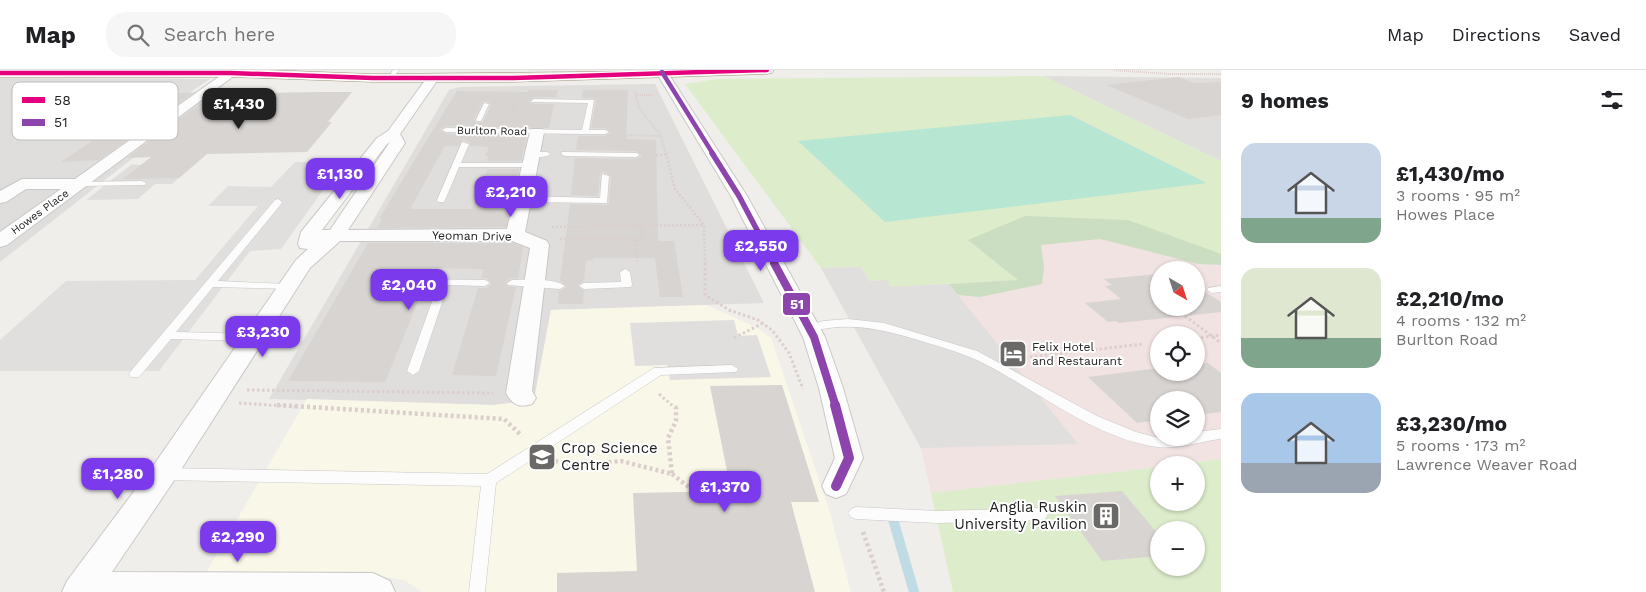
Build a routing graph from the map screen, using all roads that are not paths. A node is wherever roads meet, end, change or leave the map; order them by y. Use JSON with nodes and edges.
{"nodes":[{"id":1,"x":767,"y":70,"type":"edge"},
{"id":2,"x":187,"y":71,"type":"edge"},
{"id":3,"x":662,"y":72,"type":"junction"},
{"id":4,"x":0,"y":73,"type":"edge"},
{"id":5,"x":231,"y":73,"type":"junction"},
{"id":6,"x":578,"y":73,"type":"edge"},
{"id":7,"x":393,"y":74,"type":"edge"},
{"id":8,"x":515,"y":74,"type":"edge"},
{"id":9,"x":434,"y":78,"type":"junction"},
{"id":10,"x":534,"y":101,"type":"dead end"},
{"id":11,"x":486,"y":104,"type":"dead end"},
{"id":12,"x":178,"y":112,"type":"edge"},
{"id":13,"x":476,"y":125,"type":"junction"},
{"id":14,"x":446,"y":130,"type":"dead end"},
{"id":15,"x":537,"y":132,"type":"junction"},
{"id":16,"x":585,"y":132,"type":"junction"},
{"id":17,"x":605,"y":132,"type":"dead end"},
{"id":18,"x":393,"y":134,"type":"junction"},
{"id":19,"x":140,"y":140,"type":"edge"},
{"id":20,"x":465,"y":144,"type":"dead end"},
{"id":21,"x":565,"y":154,"type":"dead end"},
{"id":22,"x":636,"y":155,"type":"dead end"},
{"id":23,"x":536,"y":158,"type":"junction"},
{"id":24,"x":457,"y":165,"type":"junction"},
{"id":25,"x":605,"y":176,"type":"dead end"},
{"id":26,"x":142,"y":183,"type":"dead end"},
{"id":27,"x":80,"y":184,"type":"junction"},
{"id":28,"x":0,"y":198,"type":"edge"},
{"id":29,"x":441,"y":200,"type":"dead end"},
{"id":30,"x":522,"y":200,"type":"junction"},
{"id":31,"x":278,"y":202,"type":"dead end"},
{"id":32,"x":336,"y":235,"type":"junction"},
{"id":33,"x":308,"y":236,"type":"junction"},
{"id":34,"x":515,"y":236,"type":"junction"},
{"id":35,"x":0,"y":241,"type":"edge"},
{"id":36,"x":303,"y":264,"type":"junction"},
{"id":37,"x":626,"y":272,"type":"dead end"},
{"id":38,"x":398,"y":282,"type":"dead end"},
{"id":39,"x":444,"y":282,"type":"junction"},
{"id":40,"x":485,"y":283,"type":"dead end"},
{"id":41,"x":512,"y":283,"type":"dead end"},
{"id":42,"x":536,"y":283,"type":"junction"},
{"id":43,"x":209,"y":284,"type":"junction"},
{"id":44,"x":560,"y":286,"type":"dead end"},
{"id":45,"x":584,"y":286,"type":"dead end"},
{"id":46,"x":288,"y":287,"type":"junction"},
{"id":47,"x":810,"y":328,"type":"junction"},
{"id":48,"x":168,"y":334,"type":"junction"},
{"id":49,"x":254,"y":338,"type":"junction"},
{"id":50,"x":732,"y":369,"type":"dead end"},
{"id":51,"x":413,"y":371,"type":"dead end"},
{"id":52,"x":136,"y":374,"type":"dead end"},
{"id":53,"x":521,"y":395,"type":"road end"},
{"id":54,"x":1221,"y":434,"type":"edge"},
{"id":55,"x":1205,"y":436,"type":"edge"},
{"id":56,"x":1150,"y":440,"type":"edge"},
{"id":57,"x":163,"y":474,"type":"junction"},
{"id":58,"x":489,"y":480,"type":"junction"},
{"id":59,"x":836,"y":486,"type":"dead end"},
{"id":60,"x":856,"y":513,"type":"road end"},
{"id":61,"x":1040,"y":514,"type":"dead end"},
{"id":62,"x":81,"y":589,"type":"edge"},
{"id":63,"x":378,"y":592,"type":"edge"},
{"id":64,"x":477,"y":592,"type":"edge"}],
"edges":[{"from":1,"to":3,"type":"main road"},
{"from":2,"to":4,"type":"main road"},
{"from":2,"to":5,"type":"main road"},
{"from":3,"to":6,"type":"main road"},
{"from":3,"to":47,"type":"street"},
{"from":5,"to":7,"type":"main road"},
{"from":5,"to":12,"type":"street","name":"Howes Place"},
{"from":6,"to":8,"type":"main road"},
{"from":7,"to":9,"type":"main road"},
{"from":8,"to":9,"type":"main road"},
{"from":9,"to":18,"type":"street"},
{"from":10,"to":16,"type":"lane"},
{"from":11,"to":13,"type":"lane"},
{"from":13,"to":14,"type":"lane","name":"Burlton Road"},
{"from":13,"to":15,"type":"lane","name":"Burlton Road"},
{"from":15,"to":16,"type":"lane","name":"Burlton Road"},
{"from":15,"to":23,"type":"street","name":"Burlton Road"},
{"from":16,"to":17,"type":"lane","name":"Burlton Road"},
{"from":18,"to":32,"type":"street"},
{"from":18,"to":33,"type":"street"},
{"from":19,"to":27,"type":"street","name":"Howes Place"},
{"from":20,"to":24,"type":"lane"},
{"from":21,"to":22,"type":"lane"},
{"from":23,"to":24,"type":"lane"},
{"from":23,"to":30,"type":"street","name":"Burlton Road"},
{"from":24,"to":29,"type":"lane"},
{"from":25,"to":30,"type":"lane"},
{"from":26,"to":27,"type":"lane"},
{"from":27,"to":28,"type":"street","name":"Howes Place"},
{"from":27,"to":35,"type":"street","name":"Howes Place"},
{"from":30,"to":34,"type":"street","name":"Burlton Road"},
{"from":31,"to":43,"type":"lane"},
{"from":32,"to":33,"type":"street","name":"Yeoman Drive"},
{"from":32,"to":34,"type":"street","name":"Yeoman Drive"},
{"from":32,"to":36,"type":"street"},
{"from":33,"to":36,"type":"street"},
{"from":34,"to":42,"type":"street","name":"Yeoman Drive"},
{"from":36,"to":46,"type":"street"},
{"from":37,"to":45,"type":"lane"},
{"from":38,"to":39,"type":"lane"},
{"from":39,"to":40,"type":"lane"},
{"from":39,"to":51,"type":"lane"},
{"from":41,"to":42,"type":"lane"},
{"from":42,"to":44,"type":"lane"},
{"from":42,"to":53,"type":"street"},
{"from":43,"to":46,"type":"lane"},
{"from":43,"to":48,"type":"lane"},
{"from":46,"to":49,"type":"street"},
{"from":47,"to":56,"type":"lane"},
{"from":47,"to":59,"type":"street"},
{"from":48,"to":49,"type":"lane"},
{"from":48,"to":52,"type":"lane"},
{"from":49,"to":57,"type":"street"},
{"from":50,"to":58,"type":"lane"},
{"from":54,"to":55,"type":"lane"},
{"from":57,"to":58,"type":"lane"},
{"from":57,"to":62,"type":"street"},
{"from":58,"to":64,"type":"lane"},
{"from":60,"to":61,"type":"lane"},
{"from":62,"to":63,"type":"street"}]}
